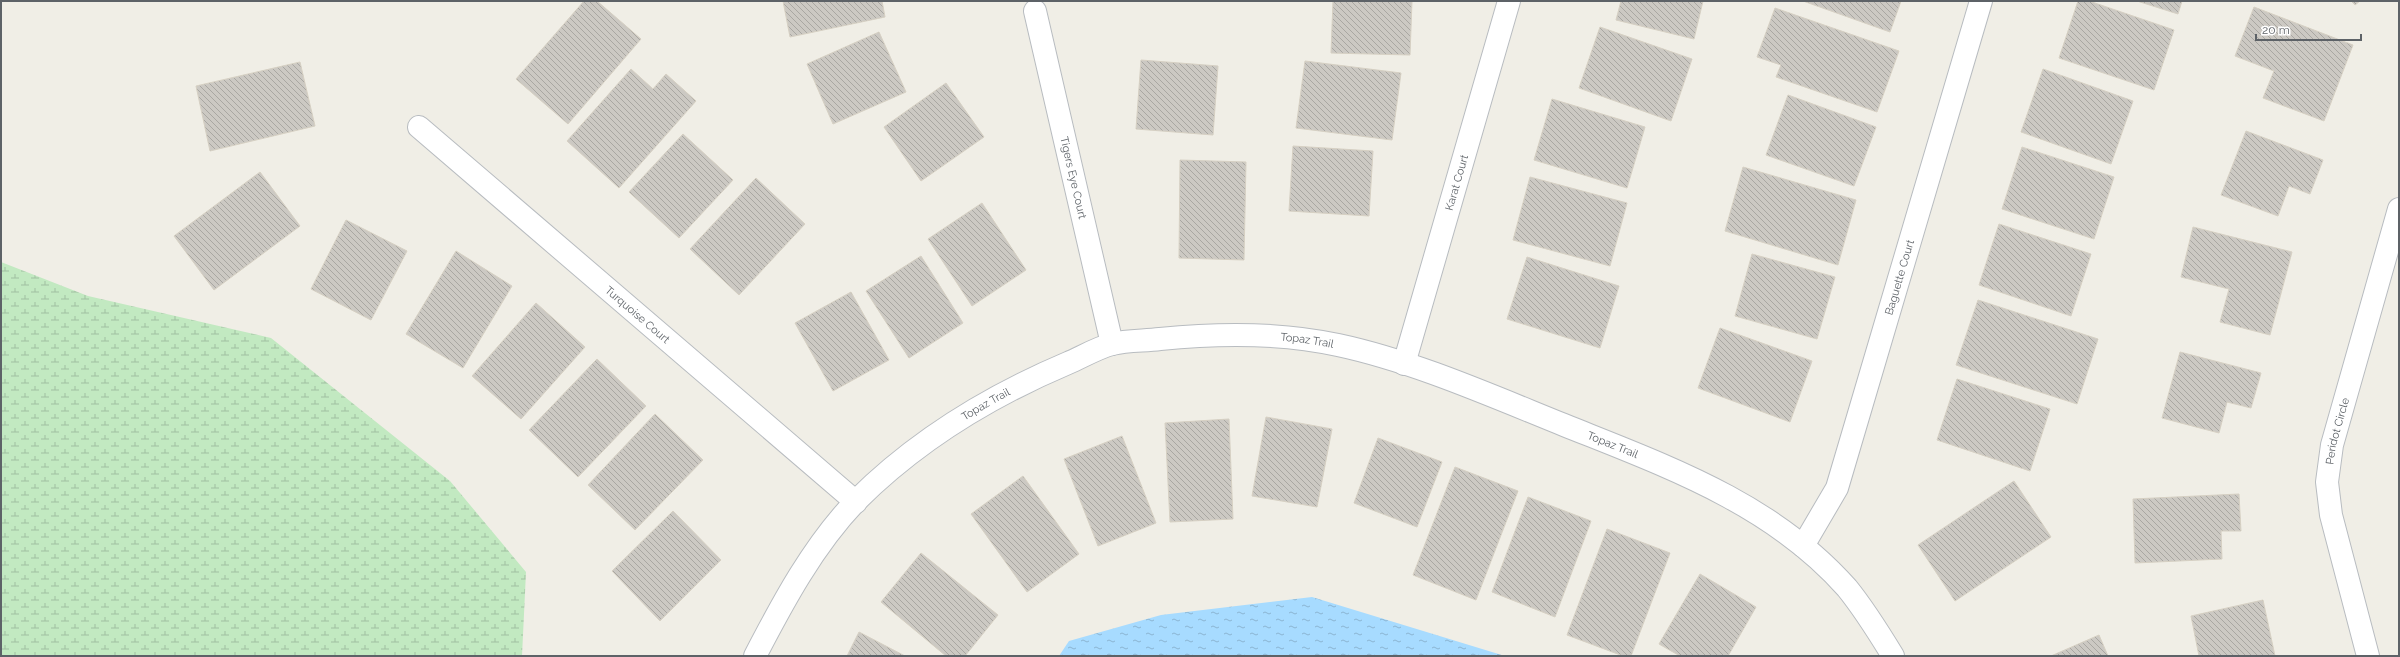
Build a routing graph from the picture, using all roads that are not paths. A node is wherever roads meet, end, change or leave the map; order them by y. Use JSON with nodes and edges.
{"nodes":[{"id":1,"x":1509,"y":1,"type":"edge"},
{"id":2,"x":1981,"y":1,"type":"edge"},
{"id":3,"x":1035,"y":11,"type":"dead end"},
{"id":4,"x":419,"y":127,"type":"dead end"},
{"id":5,"x":2399,"y":209,"type":"edge"},
{"id":6,"x":1112,"y":344,"type":"junction"},
{"id":7,"x":1404,"y":364,"type":"junction"},
{"id":8,"x":856,"y":502,"type":"junction"},
{"id":9,"x":1803,"y":546,"type":"junction"},
{"id":10,"x":755,"y":656,"type":"edge"},
{"id":11,"x":1894,"y":656,"type":"edge"},
{"id":12,"x":2368,"y":656,"type":"edge"}],
"edges":[{"from":1,"to":7,"type":"street","name":"Karat Court"},
{"from":2,"to":9,"type":"street","name":"Baguette Court"},
{"from":3,"to":6,"type":"street","name":"Tigers Eye Court"},
{"from":4,"to":8,"type":"street","name":"Turquoise Court"},
{"from":5,"to":12,"type":"street","name":"Peridot Circle"},
{"from":6,"to":7,"type":"street","name":"Topaz Trail"},
{"from":6,"to":8,"type":"street","name":"Topaz Trail"},
{"from":7,"to":9,"type":"street","name":"Topaz Trail"},
{"from":8,"to":10,"type":"street","name":"Topaz Trail"},
{"from":9,"to":11,"type":"street","name":"Topaz Trail"}]}
